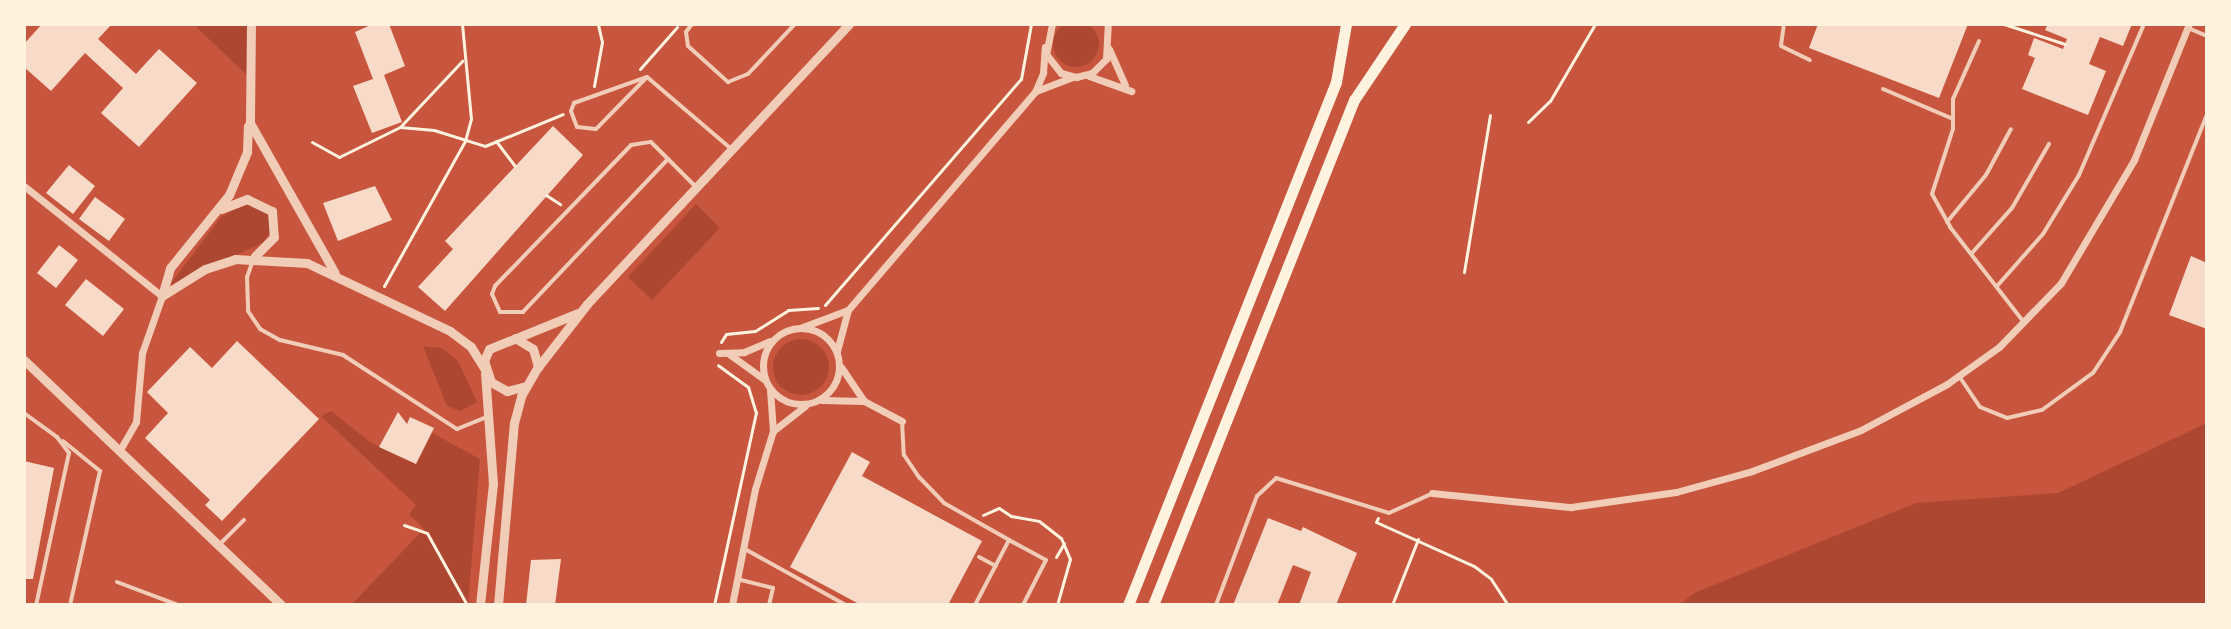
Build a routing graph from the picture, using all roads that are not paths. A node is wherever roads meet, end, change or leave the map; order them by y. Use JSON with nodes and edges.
{"nodes":[{"id":1,"x":251,"y":24,"type":"edge"},
{"id":2,"x":692,"y":24,"type":"edge"},
{"id":3,"x":795,"y":24,"type":"edge"},
{"id":4,"x":849,"y":24,"type":"edge"},
{"id":5,"x":1052,"y":24,"type":"edge"},
{"id":6,"x":1101,"y":24,"type":"edge"},
{"id":7,"x":1108,"y":24,"type":"edge"},
{"id":8,"x":1346,"y":24,"type":"edge"},
{"id":9,"x":1405,"y":24,"type":"edge"},
{"id":10,"x":1784,"y":24,"type":"edge"},
{"id":11,"x":2144,"y":24,"type":"edge"},
{"id":12,"x":2188,"y":26,"type":"edge"},
{"id":13,"x":2207,"y":36,"type":"edge"},
{"id":14,"x":1979,"y":41,"type":"dead end"},
{"id":15,"x":1109,"y":45,"type":"junction"},
{"id":16,"x":1045,"y":47,"type":"junction"},
{"id":17,"x":1810,"y":60,"type":"dead end"},
{"id":18,"x":1080,"y":76,"type":"junction"},
{"id":19,"x":647,"y":77,"type":"junction"},
{"id":20,"x":1883,"y":89,"type":"dead end"},
{"id":21,"x":1035,"y":92,"type":"junction"},
{"id":22,"x":247,"y":111,"type":"junction"},
{"id":23,"x":2207,"y":114,"type":"edge"},
{"id":24,"x":1953,"y":119,"type":"junction"},
{"id":25,"x":2011,"y":129,"type":"dead end"},
{"id":26,"x":2049,"y":144,"type":"dead end"},
{"id":27,"x":731,"y":149,"type":"junction"},
{"id":28,"x":668,"y":159,"type":"junction"},
{"id":29,"x":24,"y":186,"type":"edge"},
{"id":30,"x":696,"y":187,"type":"junction"},
{"id":31,"x":221,"y":209,"type":"junction"},
{"id":32,"x":1946,"y":222,"type":"junction"},
{"id":33,"x":1972,"y":253,"type":"junction"},
{"id":34,"x":255,"y":256,"type":"junction"},
{"id":35,"x":337,"y":276,"type":"junction"},
{"id":36,"x":1998,"y":285,"type":"junction"},
{"id":37,"x":162,"y":296,"type":"junction"},
{"id":38,"x":848,"y":310,"type":"junction"},
{"id":39,"x":578,"y":313,"type":"junction"},
{"id":40,"x":2024,"y":323,"type":"junction"},
{"id":41,"x":800,"y":328,"type":"junction"},
{"id":42,"x":509,"y":338,"type":"junction"},
{"id":43,"x":775,"y":338,"type":"junction"},
{"id":44,"x":719,"y":353,"type":"dead end"},
{"id":45,"x":729,"y":354,"type":"junction"},
{"id":46,"x":838,"y":357,"type":"junction"},
{"id":47,"x":24,"y":360,"type":"edge"},
{"id":48,"x":538,"y":367,"type":"junction"},
{"id":49,"x":485,"y":371,"type":"junction"},
{"id":50,"x":1959,"y":376,"type":"junction"},
{"id":51,"x":529,"y":384,"type":"junction"},
{"id":52,"x":767,"y":384,"type":"junction"},
{"id":53,"x":864,"y":401,"type":"junction"},
{"id":54,"x":815,"y":402,"type":"junction"},
{"id":55,"x":24,"y":413,"type":"edge"},
{"id":56,"x":491,"y":413,"type":"junction"},
{"id":57,"x":902,"y":421,"type":"joint"},
{"id":58,"x":773,"y":431,"type":"junction"},
{"id":59,"x":57,"y":437,"type":"junction"},
{"id":60,"x":121,"y":448,"type":"junction"},
{"id":61,"x":1432,"y":493,"type":"joint"},
{"id":62,"x":244,"y":520,"type":"dead end"},
{"id":63,"x":1009,"y":540,"type":"junction"},
{"id":64,"x":219,"y":545,"type":"junction"},
{"id":65,"x":743,"y":547,"type":"junction"},
{"id":66,"x":979,"y":557,"type":"dead end"},
{"id":67,"x":996,"y":566,"type":"junction"},
{"id":68,"x":737,"y":579,"type":"junction"},
{"id":69,"x":117,"y":582,"type":"dead end"},
{"id":70,"x":36,"y":605,"type":"edge"},
{"id":71,"x":70,"y":605,"type":"edge"},
{"id":72,"x":178,"y":605,"type":"edge"},
{"id":73,"x":281,"y":605,"type":"edge"},
{"id":74,"x":480,"y":605,"type":"edge"},
{"id":75,"x":498,"y":605,"type":"edge"},
{"id":76,"x":732,"y":605,"type":"edge"},
{"id":77,"x":769,"y":605,"type":"edge"},
{"id":78,"x":846,"y":605,"type":"edge"},
{"id":79,"x":975,"y":605,"type":"edge"},
{"id":80,"x":1023,"y":605,"type":"edge"},
{"id":81,"x":1128,"y":605,"type":"edge"},
{"id":82,"x":1153,"y":605,"type":"edge"},
{"id":83,"x":1216,"y":605,"type":"edge"}],
"edges":[{"from":1,"to":22,"type":"street"},
{"from":2,"to":3,"type":"lane"},
{"from":4,"to":27,"type":"street"},
{"from":5,"to":16,"type":"street"},
{"from":6,"to":15,"type":"street"},
{"from":7,"to":15,"type":"street"},
{"from":8,"to":81,"type":"main road"},
{"from":9,"to":82,"type":"main road"},
{"from":10,"to":17,"type":"lane"},
{"from":11,"to":36,"type":"lane"},
{"from":12,"to":13,"type":"lane"},
{"from":12,"to":40,"type":"street"},
{"from":14,"to":24,"type":"lane"},
{"from":15,"to":18,"type":"street"},
{"from":15,"to":18,"type":"street"},
{"from":16,"to":18,"type":"street"},
{"from":16,"to":21,"type":"street"},
{"from":18,"to":21,"type":"street"},
{"from":19,"to":19,"type":"lane"},
{"from":19,"to":27,"type":"lane"},
{"from":20,"to":24,"type":"lane"},
{"from":21,"to":38,"type":"street"},
{"from":22,"to":31,"type":"street"},
{"from":22,"to":35,"type":"street"},
{"from":23,"to":50,"type":"lane"},
{"from":24,"to":32,"type":"lane"},
{"from":25,"to":32,"type":"lane"},
{"from":26,"to":33,"type":"lane"},
{"from":27,"to":30,"type":"street"},
{"from":28,"to":28,"type":"lane"},
{"from":28,"to":30,"type":"lane"},
{"from":29,"to":37,"type":"street"},
{"from":30,"to":39,"type":"street"},
{"from":31,"to":34,"type":"street"},
{"from":31,"to":37,"type":"street"},
{"from":32,"to":33,"type":"lane"},
{"from":33,"to":36,"type":"lane"},
{"from":34,"to":35,"type":"street"},
{"from":34,"to":37,"type":"street"},
{"from":34,"to":56,"type":"lane"},
{"from":35,"to":49,"type":"street"},
{"from":36,"to":40,"type":"lane"},
{"from":37,"to":60,"type":"street"},
{"from":38,"to":41,"type":"street"},
{"from":38,"to":46,"type":"street"},
{"from":39,"to":42,"type":"street"},
{"from":39,"to":48,"type":"street"},
{"from":40,"to":50,"type":"street"},
{"from":41,"to":43,"type":"street"},
{"from":41,"to":46,"type":"street"},
{"from":42,"to":48,"type":"street"},
{"from":42,"to":49,"type":"street"},
{"from":43,"to":45,"type":"street"},
{"from":43,"to":52,"type":"street"},
{"from":44,"to":45,"type":"street"},
{"from":45,"to":52,"type":"street"},
{"from":46,"to":53,"type":"street"},
{"from":46,"to":54,"type":"street"},
{"from":47,"to":60,"type":"street"},
{"from":48,"to":51,"type":"street"},
{"from":49,"to":51,"type":"street"},
{"from":49,"to":56,"type":"street"},
{"from":50,"to":61,"type":"street"},
{"from":51,"to":75,"type":"street"},
{"from":52,"to":54,"type":"street"},
{"from":52,"to":58,"type":"street"},
{"from":53,"to":54,"type":"street"},
{"from":53,"to":57,"type":"street"},
{"from":54,"to":58,"type":"street"},
{"from":55,"to":59,"type":"lane"},
{"from":56,"to":74,"type":"street"},
{"from":57,"to":63,"type":"lane"},
{"from":58,"to":65,"type":"street"},
{"from":59,"to":70,"type":"lane"},
{"from":59,"to":71,"type":"lane"},
{"from":60,"to":64,"type":"street"},
{"from":61,"to":83,"type":"lane"},
{"from":62,"to":64,"type":"lane"},
{"from":63,"to":67,"type":"lane"},
{"from":63,"to":80,"type":"lane"},
{"from":64,"to":73,"type":"street"},
{"from":65,"to":68,"type":"street"},
{"from":65,"to":78,"type":"lane"},
{"from":66,"to":67,"type":"lane"},
{"from":67,"to":79,"type":"lane"},
{"from":68,"to":76,"type":"street"},
{"from":68,"to":77,"type":"lane"},
{"from":69,"to":72,"type":"lane"}]}
